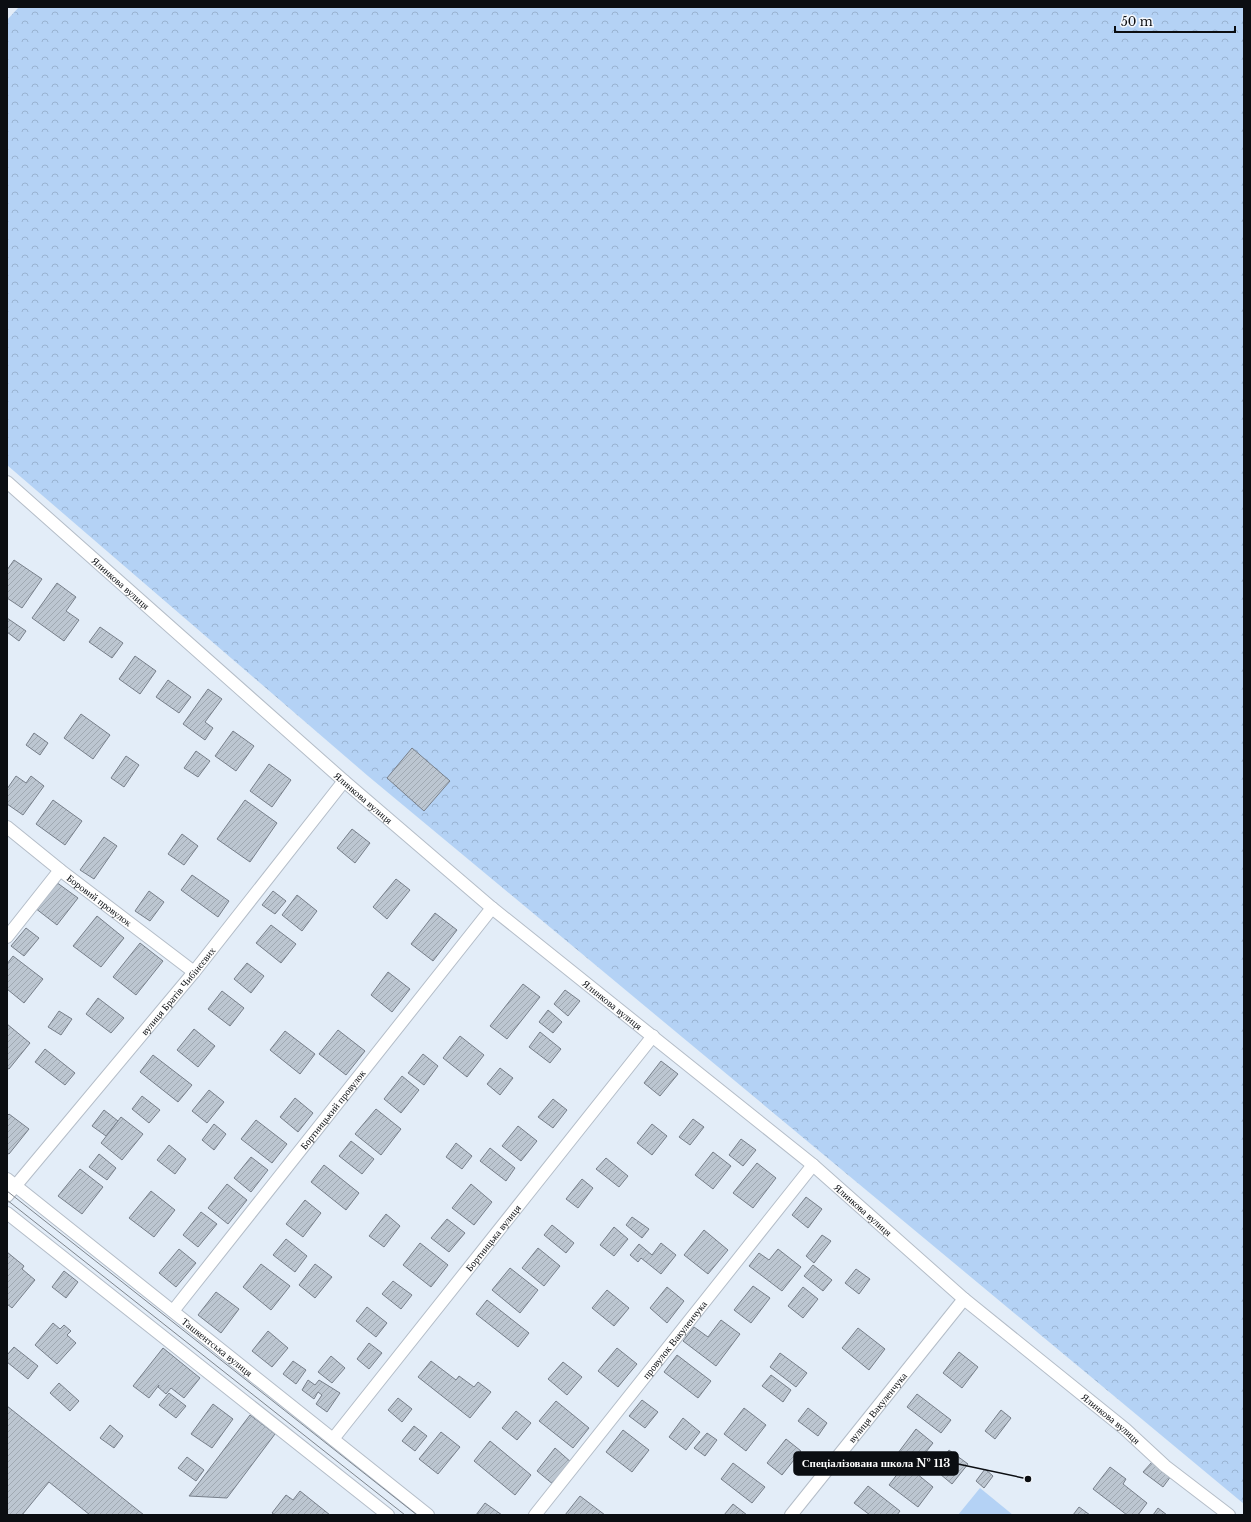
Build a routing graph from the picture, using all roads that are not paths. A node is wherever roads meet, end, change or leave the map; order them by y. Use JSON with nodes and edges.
{"nodes":[{"id":1,"x":7,"y":482,"type":"edge"},
{"id":2,"x":344,"y":781,"type":"junction"},
{"id":3,"x":7,"y":827,"type":"edge"},
{"id":4,"x":60,"y":870,"type":"junction"},
{"id":5,"x":492,"y":908,"type":"junction"},
{"id":6,"x":7,"y":937,"type":"edge"},
{"id":7,"x":194,"y":972,"type":"junction"},
{"id":8,"x":653,"y":1036,"type":"junction"},
{"id":9,"x":813,"y":1165,"type":"junction"},
{"id":10,"x":12,"y":1183,"type":"edge"},
{"id":11,"x":7,"y":1196,"type":"edge"},
{"id":12,"x":7,"y":1213,"type":"edge"},
{"id":13,"x":964,"y":1300,"type":"junction"},
{"id":14,"x":173,"y":1311,"type":"junction"},
{"id":15,"x":333,"y":1439,"type":"junction"},
{"id":16,"x":388,"y":1515,"type":"edge"},
{"id":17,"x":428,"y":1515,"type":"edge"},
{"id":18,"x":535,"y":1515,"type":"edge"},
{"id":19,"x":791,"y":1515,"type":"edge"},
{"id":20,"x":1229,"y":1515,"type":"edge"}],
"edges":[{"from":1,"to":2,"type":"street","name":"Ялинкова вулиця"},
{"from":2,"to":5,"type":"street","name":"Ялинкова вулиця"},
{"from":2,"to":7,"type":"street","name":"вулиця Братів Чибінєєвих"},
{"from":3,"to":4,"type":"street","name":"Боровий провулок"},
{"from":4,"to":6,"type":"street"},
{"from":4,"to":7,"type":"street","name":"Боровий провулок"},
{"from":5,"to":8,"type":"street","name":"Ялинкова вулиця"},
{"from":5,"to":14,"type":"street","name":"Бортницький провулок"},
{"from":7,"to":10,"type":"street","name":"вулиця Братів Чибінєєвих"},
{"from":8,"to":9,"type":"street","name":"Ялинкова вулиця"},
{"from":8,"to":15,"type":"street","name":"Бортницька вулиця"},
{"from":9,"to":13,"type":"street","name":"Ялинкова вулиця"},
{"from":9,"to":18,"type":"street","name":"провулок Вакуленчука"},
{"from":10,"to":11,"type":"street","name":"вулиця Братів Чибінєєвих"},
{"from":10,"to":14,"type":"street","name":"Ташкентська вулиця"},
{"from":12,"to":16,"type":"street"},
{"from":13,"to":19,"type":"street","name":"вулиця Вакуленчука"},
{"from":13,"to":20,"type":"street","name":"Ялинкова вулиця"},
{"from":14,"to":15,"type":"street","name":"Ташкентська вулиця"},
{"from":15,"to":17,"type":"street","name":"Ташкентська вулиця"}]}
